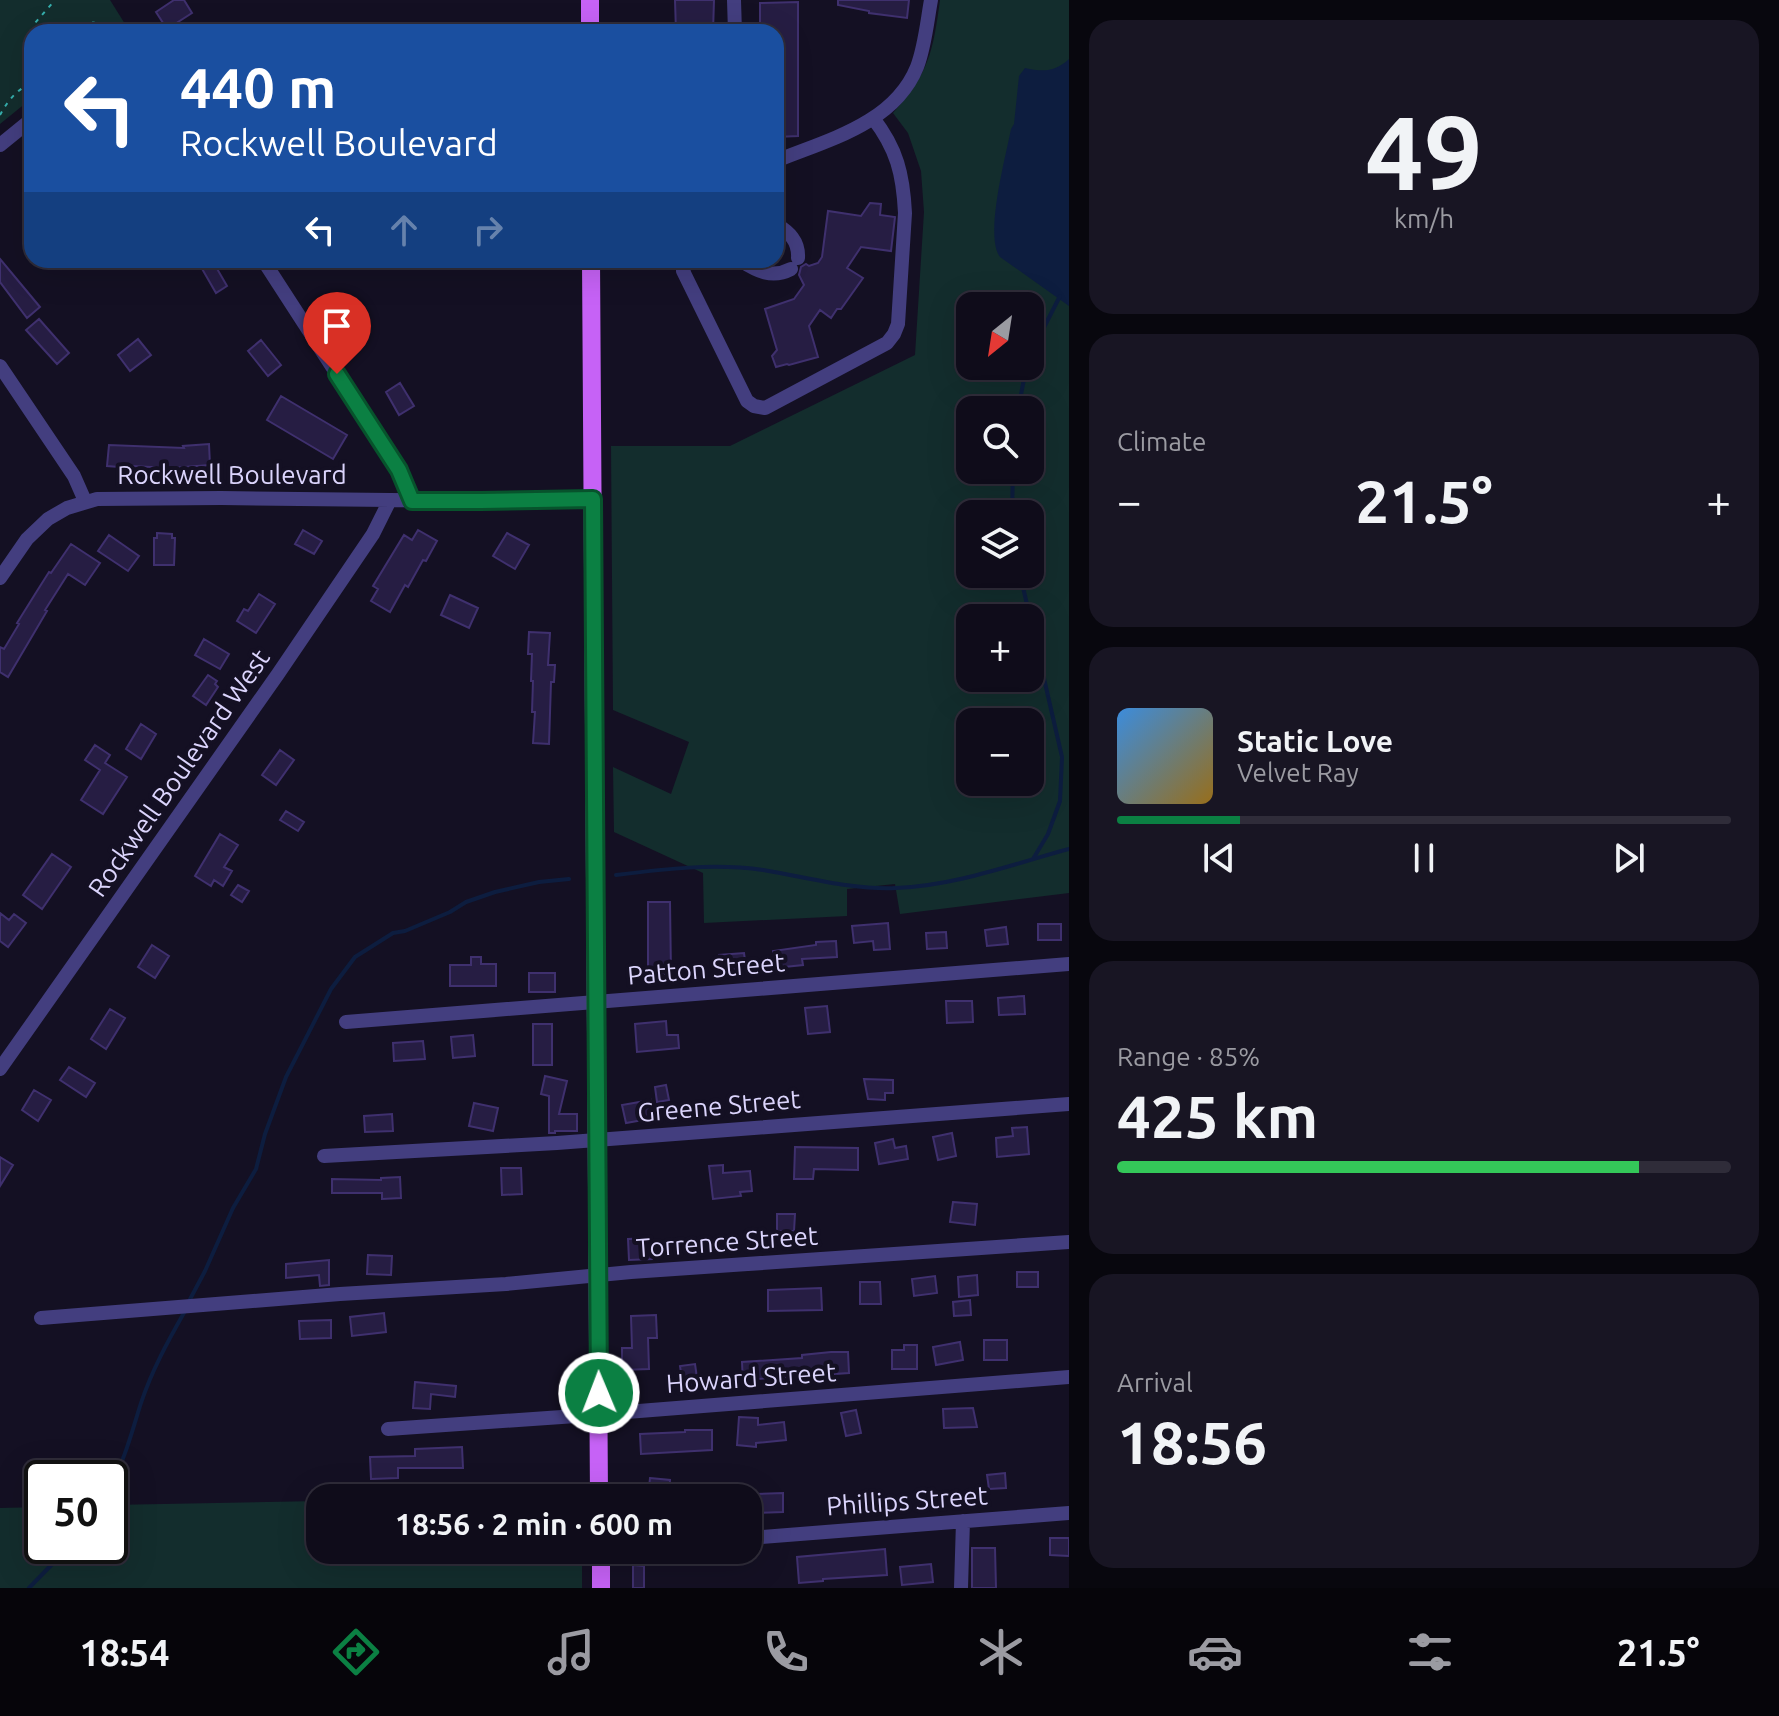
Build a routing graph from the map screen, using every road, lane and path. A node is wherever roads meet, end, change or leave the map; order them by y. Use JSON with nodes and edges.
{"nodes":[{"id":1,"x":55,"y":0,"type":"edge"},
{"id":2,"x":590,"y":0,"type":"edge"},
{"id":3,"x":734,"y":0,"type":"edge"},
{"id":4,"x":931,"y":0,"type":"edge"},
{"id":5,"x":35,"y":24,"type":"edge"},
{"id":6,"x":590,"y":24,"type":"edge"},
{"id":7,"x":735,"y":24,"type":"edge"},
{"id":8,"x":24,"y":87,"type":"edge"},
{"id":9,"x":0,"y":115,"type":"edge"},
{"id":10,"x":873,"y":118,"type":"junction"},
{"id":11,"x":24,"y":126,"type":"edge"},
{"id":12,"x":0,"y":145,"type":"edge"},
{"id":13,"x":784,"y":158,"type":"edge"},
{"id":14,"x":784,"y":228,"type":"edge"},
{"id":15,"x":268,"y":268,"type":"edge"},
{"id":16,"x":591,"y":268,"type":"edge"},
{"id":17,"x":684,"y":268,"type":"edge"},
{"id":18,"x":753,"y":268,"type":"edge"},
{"id":19,"x":0,"y":366,"type":"edge"},
{"id":20,"x":593,"y":499,"type":"junction"},
{"id":21,"x":390,"y":500,"type":"junction"},
{"id":22,"x":85,"y":501,"type":"junction"},
{"id":23,"x":412,"y":501,"type":"junction"},
{"id":24,"x":0,"y":578,"type":"edge"},
{"id":25,"x":1069,"y":964,"type":"edge"},
{"id":26,"x":597,"y":1002,"type":"junction"},
{"id":27,"x":346,"y":1022,"type":"dead end"},
{"id":28,"x":0,"y":1069,"type":"edge"},
{"id":29,"x":1069,"y":1104,"type":"edge"},
{"id":30,"x":597,"y":1140,"type":"junction"},
{"id":31,"x":324,"y":1156,"type":"dead end"},
{"id":32,"x":1069,"y":1242,"type":"edge"},
{"id":33,"x":597,"y":1276,"type":"junction"},
{"id":34,"x":41,"y":1318,"type":"dead end"},
{"id":35,"x":1069,"y":1377,"type":"edge"},
{"id":36,"x":599,"y":1414,"type":"junction"},
{"id":37,"x":388,"y":1429,"type":"dead end"},
{"id":38,"x":599,"y":1484,"type":"edge"},
{"id":39,"x":1069,"y":1513,"type":"edge"},
{"id":40,"x":963,"y":1521,"type":"junction"},
{"id":41,"x":762,"y":1537,"type":"edge"},
{"id":42,"x":601,"y":1564,"type":"edge"},
{"id":43,"x":601,"y":1588,"type":"edge"},
{"id":44,"x":961,"y":1588,"type":"edge"}],
"edges":[{"from":1,"to":5,"type":"path"},
{"from":2,"to":6,"type":"main road"},
{"from":3,"to":7,"type":"street"},
{"from":4,"to":10,"type":"street"},
{"from":8,"to":9,"type":"path"},
{"from":10,"to":13,"type":"street"},
{"from":10,"to":17,"type":"street"},
{"from":11,"to":12,"type":"street"},
{"from":14,"to":18,"type":"street"},
{"from":15,"to":23,"type":"street"},
{"from":16,"to":20,"type":"main road"},
{"from":19,"to":22,"type":"street"},
{"from":20,"to":23,"type":"street","name":"Rockwell Boulevard"},
{"from":20,"to":26,"type":"main road"},
{"from":21,"to":22,"type":"street","name":"Rockwell Boulevard"},
{"from":21,"to":23,"type":"street","name":"Rockwell Boulevard"},
{"from":21,"to":28,"type":"street","name":"Rockwell Boulevard West"},
{"from":22,"to":24,"type":"street","name":"Rockwell Boulevard"},
{"from":25,"to":26,"type":"street","name":"Patton Street"},
{"from":26,"to":27,"type":"street","name":"Patton Street"},
{"from":26,"to":30,"type":"main road"},
{"from":29,"to":30,"type":"street","name":"Greene Street"},
{"from":30,"to":31,"type":"street","name":"Greene Street"},
{"from":30,"to":33,"type":"main road"},
{"from":32,"to":33,"type":"street","name":"Torrence Street"},
{"from":33,"to":34,"type":"street","name":"Torrence Street"},
{"from":33,"to":36,"type":"main road"},
{"from":35,"to":36,"type":"street","name":"Howard Street"},
{"from":36,"to":37,"type":"street","name":"Howard Street"},
{"from":36,"to":38,"type":"main road"},
{"from":39,"to":40,"type":"street","name":"Phillips Street"},
{"from":40,"to":41,"type":"street","name":"Phillips Street"},
{"from":40,"to":44,"type":"street"},
{"from":42,"to":43,"type":"main road"}]}
